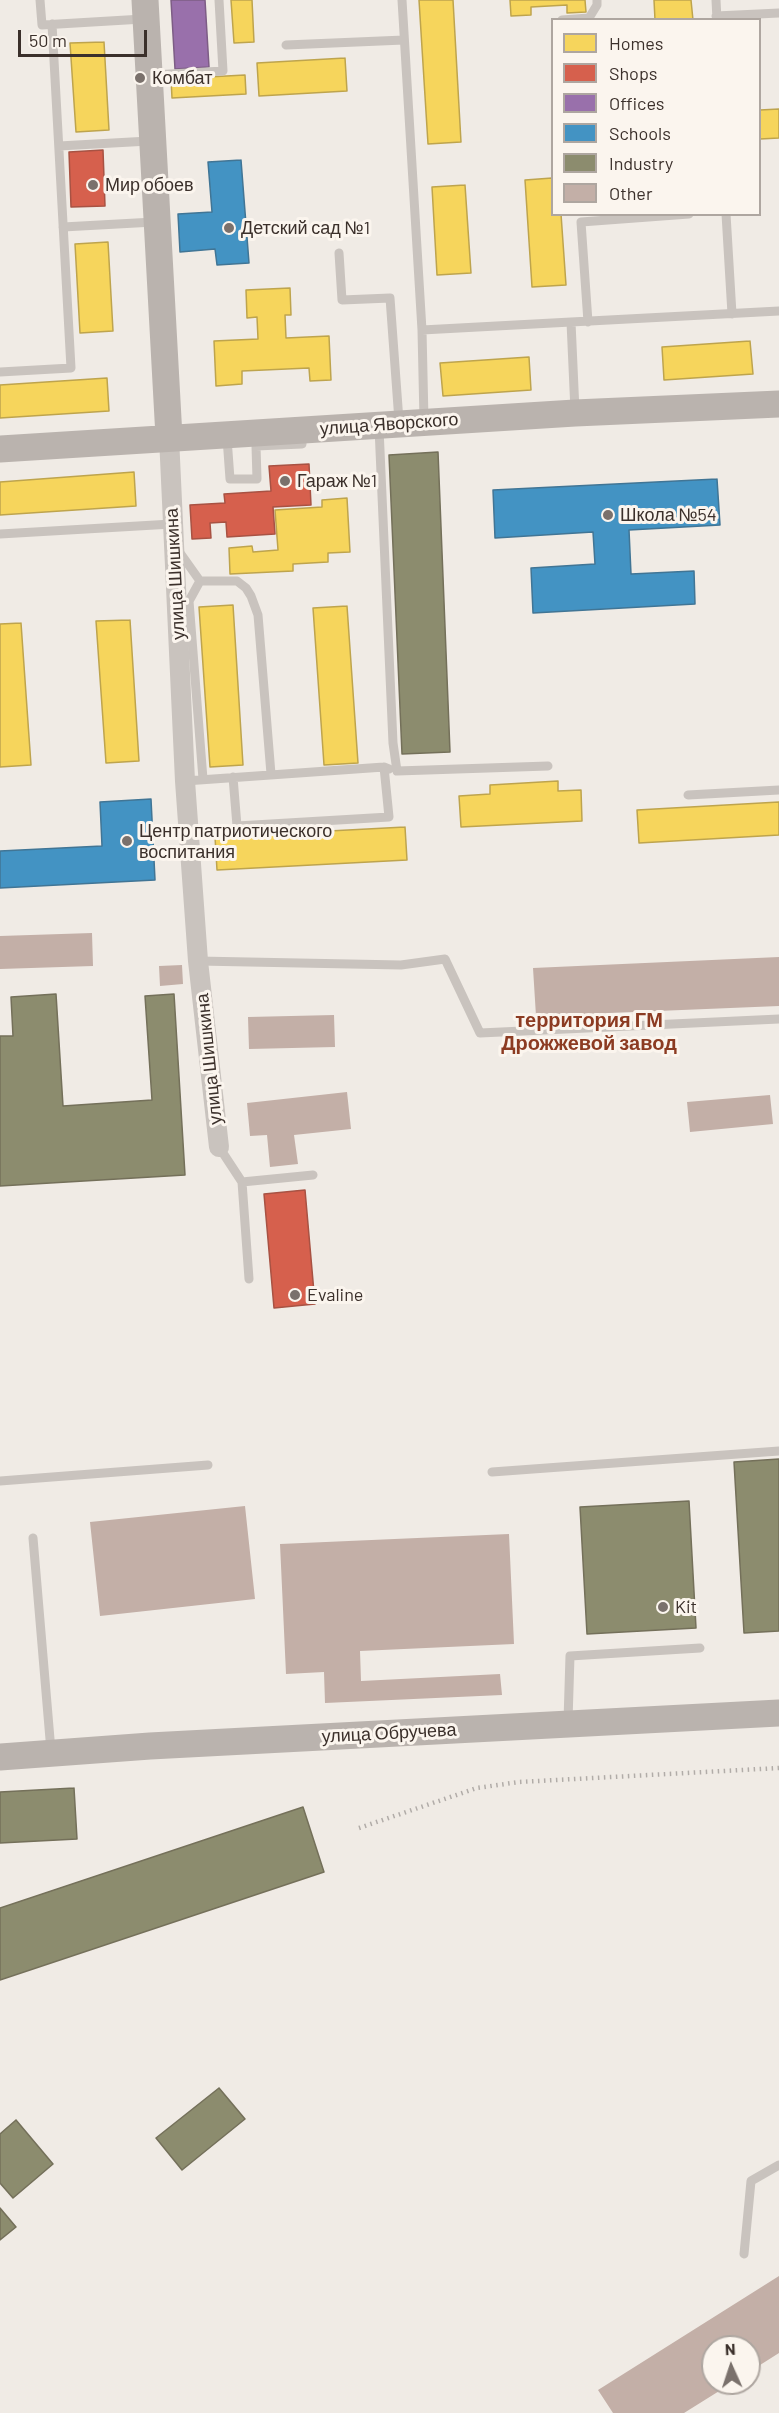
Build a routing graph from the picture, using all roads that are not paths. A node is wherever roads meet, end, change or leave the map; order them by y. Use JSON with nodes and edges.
{"nodes":[{"id":1,"x":40,"y":0,"type":"edge"},
{"id":2,"x":219,"y":0,"type":"edge"},
{"id":3,"x":402,"y":0,"type":"edge"},
{"id":4,"x":597,"y":0,"type":"edge"},
{"id":5,"x":716,"y":0,"type":"edge"},
{"id":6,"x":145,"y":9,"type":"edge"},
{"id":7,"x":779,"y":13,"type":"edge"},
{"id":8,"x":589,"y":18,"type":"edge"},
{"id":9,"x":716,"y":18,"type":"edge"},
{"id":10,"x":52,"y":24,"type":"junction"},
{"id":11,"x":404,"y":40,"type":"junction"},
{"id":12,"x":286,"y":45,"type":"dead end"},
{"id":13,"x":147,"y":75,"type":"junction"},
{"id":14,"x":152,"y":141,"type":"junction"},
{"id":15,"x":59,"y":146,"type":"junction"},
{"id":16,"x":662,"y":216,"type":"edge"},
{"id":17,"x":726,"y":216,"type":"edge"},
{"id":18,"x":155,"y":222,"type":"junction"},
{"id":19,"x":63,"y":227,"type":"junction"},
{"id":20,"x":339,"y":253,"type":"dead end"},
{"id":21,"x":779,"y":311,"type":"edge"},
{"id":22,"x":732,"y":314,"type":"junction"},
{"id":23,"x":571,"y":322,"type":"junction"},
{"id":24,"x":588,"y":322,"type":"junction"},
{"id":25,"x":422,"y":330,"type":"junction"},
{"id":26,"x":0,"y":372,"type":"edge"},
{"id":27,"x":779,"y":404,"type":"edge"},
{"id":28,"x":575,"y":413,"type":"junction"},
{"id":29,"x":401,"y":423,"type":"junction"},
{"id":30,"x":303,"y":430,"type":"junction"},
{"id":31,"x":227,"y":435,"type":"junction"},
{"id":32,"x":168,"y":437,"type":"junction"},
{"id":33,"x":0,"y":449,"type":"edge"},
{"id":34,"x":0,"y":534,"type":"edge"},
{"id":35,"x":173,"y":534,"type":"junction"},
{"id":36,"x":200,"y":581,"type":"junction"},
{"id":37,"x":548,"y":766,"type":"dead end"},
{"id":38,"x":384,"y":767,"type":"junction"},
{"id":39,"x":397,"y":771,"type":"junction"},
{"id":40,"x":271,"y":774,"type":"junction"},
{"id":41,"x":233,"y":777,"type":"junction"},
{"id":42,"x":194,"y":780,"type":"junction"},
{"id":43,"x":779,"y":790,"type":"edge"},
{"id":44,"x":688,"y":795,"type":"dead end"},
{"id":45,"x":198,"y":962,"type":"junction"},
{"id":46,"x":779,"y":1019,"type":"edge"},
{"id":47,"x":219,"y":1147,"type":"joint"},
{"id":48,"x":313,"y":1175,"type":"dead end"},
{"id":49,"x":242,"y":1182,"type":"junction"},
{"id":50,"x":249,"y":1279,"type":"dead end"},
{"id":51,"x":779,"y":1451,"type":"edge"},
{"id":52,"x":208,"y":1464,"type":"dead end"},
{"id":53,"x":492,"y":1472,"type":"dead end"},
{"id":54,"x":0,"y":1481,"type":"edge"},
{"id":55,"x":33,"y":1538,"type":"dead end"},
{"id":56,"x":700,"y":1648,"type":"dead end"},
{"id":57,"x":779,"y":1713,"type":"edge"},
{"id":58,"x":567,"y":1723,"type":"junction"},
{"id":59,"x":51,"y":1753,"type":"junction"},
{"id":60,"x":0,"y":1757,"type":"edge"},
{"id":61,"x":779,"y":2165,"type":"edge"},
{"id":62,"x":744,"y":2254,"type":"dead end"}],
"edges":[{"from":1,"to":10,"type":"lane"},
{"from":2,"to":13,"type":"lane"},
{"from":3,"to":11,"type":"lane"},
{"from":4,"to":8,"type":"lane"},
{"from":5,"to":9,"type":"lane"},
{"from":6,"to":10,"type":"lane"},
{"from":6,"to":13,"type":"main road","name":"улица Шишкина"},
{"from":7,"to":9,"type":"lane"},
{"from":10,"to":15,"type":"lane"},
{"from":11,"to":12,"type":"lane"},
{"from":11,"to":25,"type":"lane"},
{"from":13,"to":14,"type":"main road","name":"улица Шишкина"},
{"from":14,"to":15,"type":"lane"},
{"from":14,"to":18,"type":"main road","name":"улица Шишкина"},
{"from":15,"to":19,"type":"lane"},
{"from":16,"to":24,"type":"lane"},
{"from":17,"to":22,"type":"lane"},
{"from":18,"to":19,"type":"lane"},
{"from":18,"to":32,"type":"main road","name":"улица Шишкина"},
{"from":19,"to":26,"type":"lane"},
{"from":20,"to":29,"type":"lane"},
{"from":21,"to":22,"type":"lane"},
{"from":22,"to":24,"type":"lane"},
{"from":23,"to":24,"type":"lane"},
{"from":23,"to":25,"type":"lane"},
{"from":23,"to":28,"type":"lane"},
{"from":25,"to":29,"type":"lane"},
{"from":27,"to":28,"type":"main road","name":"улица Яворского"},
{"from":28,"to":29,"type":"main road","name":"улица Яворского"},
{"from":29,"to":30,"type":"main road","name":"улица Яворского"},
{"from":29,"to":39,"type":"lane"},
{"from":30,"to":31,"type":"main road","name":"улица Яворского"},
{"from":30,"to":31,"type":"lane"},
{"from":31,"to":32,"type":"main road","name":"улица Яворского"},
{"from":32,"to":33,"type":"main road","name":"улица Яворского"},
{"from":32,"to":35,"type":"street","name":"улица Шишкина"},
{"from":34,"to":35,"type":"lane"},
{"from":35,"to":36,"type":"lane"},
{"from":35,"to":42,"type":"street","name":"улица Шишкина"},
{"from":36,"to":40,"type":"lane"},
{"from":36,"to":42,"type":"lane"},
{"from":37,"to":39,"type":"lane"},
{"from":38,"to":39,"type":"lane"},
{"from":38,"to":40,"type":"lane"},
{"from":38,"to":41,"type":"lane"},
{"from":40,"to":41,"type":"lane"},
{"from":41,"to":42,"type":"lane"},
{"from":42,"to":45,"type":"street","name":"улица Шишкина"},
{"from":43,"to":44,"type":"lane"},
{"from":45,"to":46,"type":"lane"},
{"from":45,"to":47,"type":"street","name":"улица Шишкина"},
{"from":47,"to":49,"type":"lane"},
{"from":48,"to":49,"type":"lane"},
{"from":49,"to":50,"type":"lane"},
{"from":51,"to":53,"type":"lane"},
{"from":52,"to":54,"type":"lane"},
{"from":55,"to":59,"type":"lane"},
{"from":56,"to":58,"type":"lane"},
{"from":57,"to":58,"type":"main road","name":"улица Обручева"},
{"from":58,"to":59,"type":"main road","name":"улица Обручева"},
{"from":59,"to":60,"type":"main road","name":"улица Обручева"},
{"from":61,"to":62,"type":"lane"}]}
